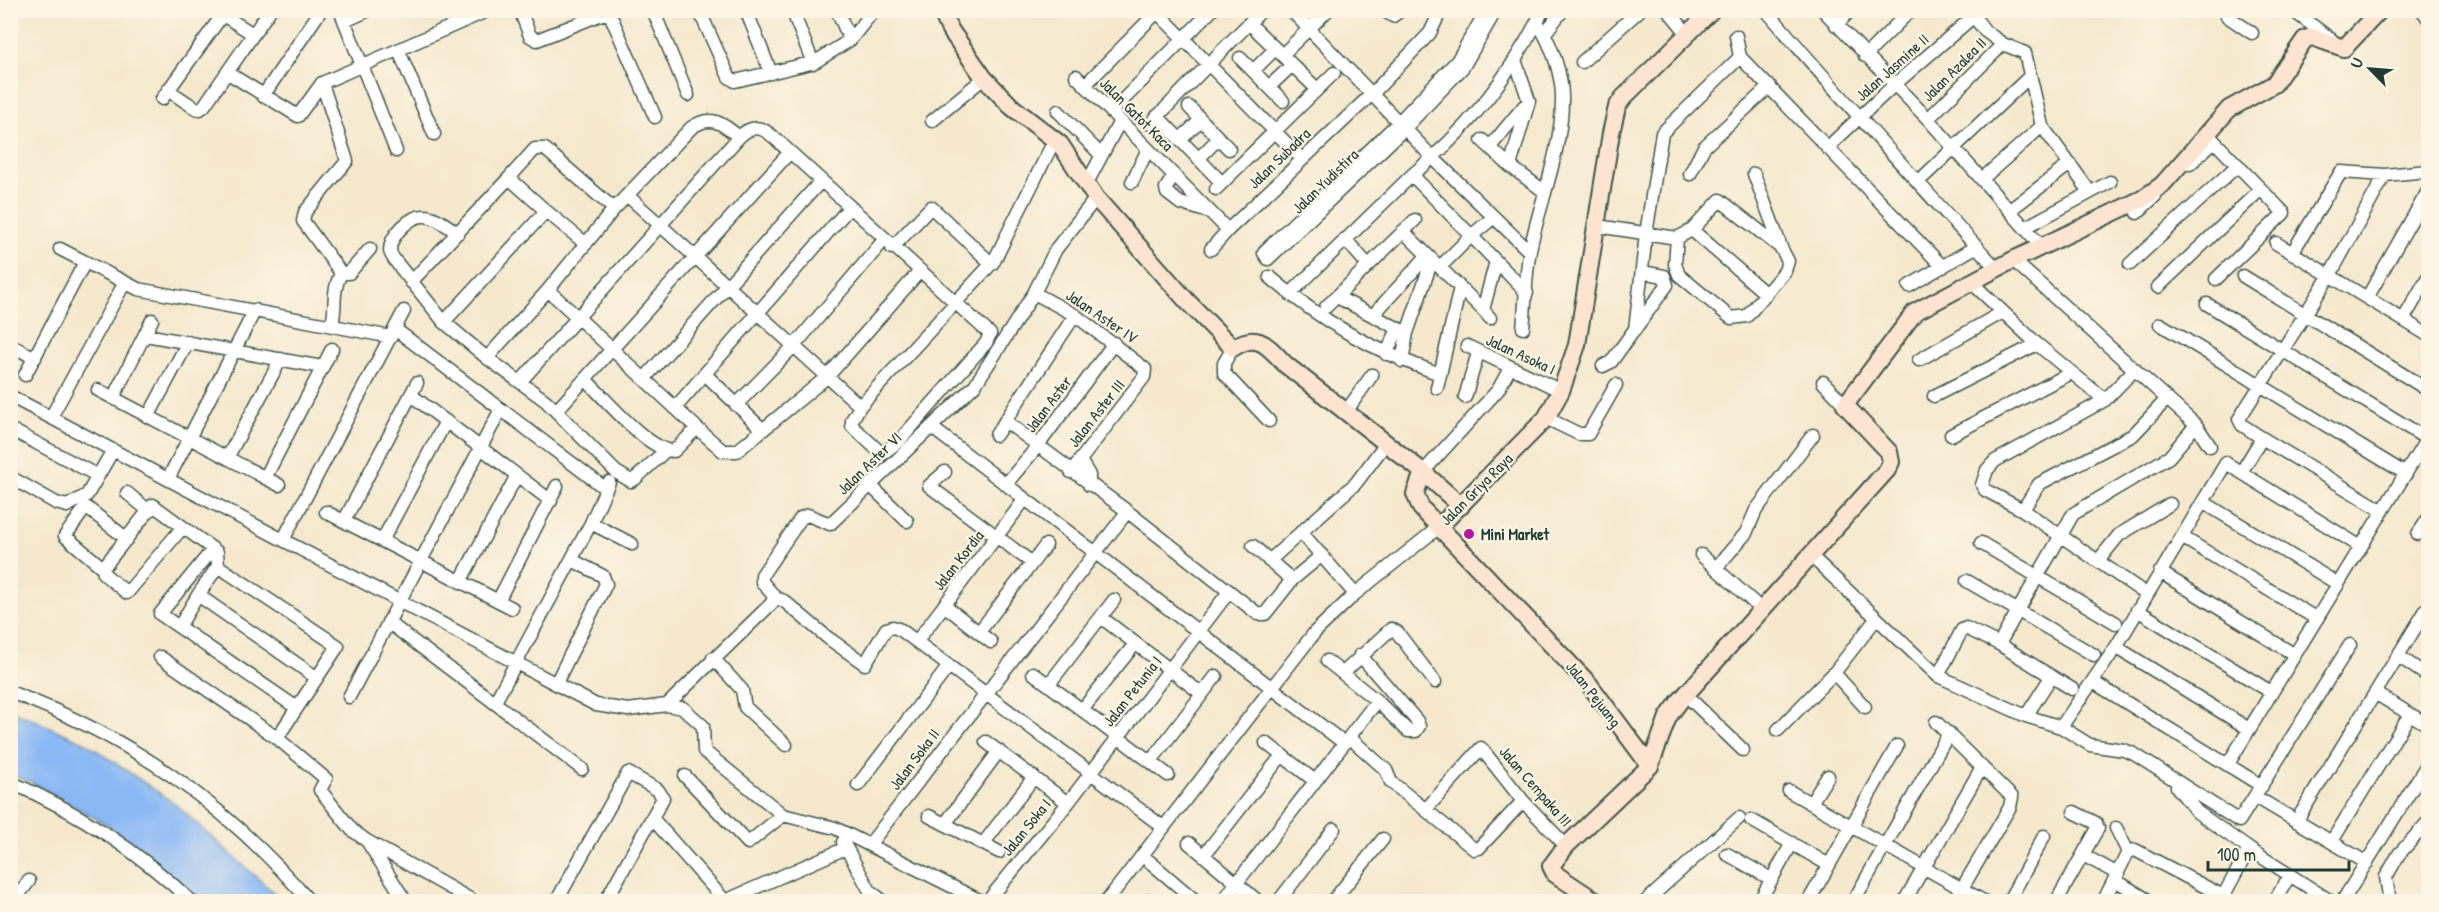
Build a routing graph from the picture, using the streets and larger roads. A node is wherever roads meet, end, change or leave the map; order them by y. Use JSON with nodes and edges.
{"nodes":[{"id":1,"x":270,"y":10,"type":"edge"},
{"id":2,"x":321,"y":10,"type":"edge"},
{"id":3,"x":369,"y":10,"type":"edge"},
{"id":4,"x":489,"y":10,"type":"edge"},
{"id":5,"x":520,"y":10,"type":"edge"},
{"id":6,"x":653,"y":10,"type":"edge"},
{"id":7,"x":699,"y":10,"type":"edge"},
{"id":8,"x":746,"y":10,"type":"edge"},
{"id":9,"x":792,"y":10,"type":"edge"},
{"id":10,"x":837,"y":10,"type":"edge"},
{"id":11,"x":873,"y":10,"type":"edge"},
{"id":12,"x":941,"y":10,"type":"edge"},
{"id":13,"x":1212,"y":10,"type":"edge"},
{"id":14,"x":1262,"y":10,"type":"edge"},
{"id":15,"x":1291,"y":10,"type":"edge"},
{"id":16,"x":1328,"y":10,"type":"edge"},
{"id":17,"x":1383,"y":10,"type":"edge"},
{"id":18,"x":1401,"y":10,"type":"edge"},
{"id":19,"x":1441,"y":10,"type":"edge"},
{"id":20,"x":1487,"y":10,"type":"edge"},
{"id":21,"x":1496,"y":10,"type":"edge"},
{"id":22,"x":1543,"y":10,"type":"edge"},
{"id":23,"x":1563,"y":10,"type":"edge"},
{"id":24,"x":1640,"y":10,"type":"edge"},
{"id":25,"x":1668,"y":10,"type":"edge"},
{"id":26,"x":1712,"y":10,"type":"edge"},
{"id":27,"x":1766,"y":10,"type":"edge"},
{"id":28,"x":1823,"y":10,"type":"edge"},
{"id":29,"x":1851,"y":10,"type":"edge"},
{"id":30,"x":1911,"y":10,"type":"edge"},
{"id":31,"x":2231,"y":10,"type":"edge"},
{"id":32,"x":2292,"y":10,"type":"edge"},
{"id":33,"x":2422,"y":10,"type":"edge"},
{"id":34,"x":610,"y":11,"type":"edge"},
{"id":35,"x":1158,"y":11,"type":"edge"},
{"id":36,"x":2376,"y":12,"type":"edge"},
{"id":37,"x":224,"y":13,"type":"edge"},
{"id":38,"x":1972,"y":13,"type":"edge"},
{"id":39,"x":342,"y":16,"type":"edge"},
{"id":40,"x":2428,"y":18,"type":"edge"},
{"id":41,"x":1537,"y":22,"type":"junction"},
{"id":42,"x":1249,"y":23,"type":"junction"},
{"id":43,"x":1836,"y":25,"type":"junction"},
{"id":44,"x":1309,"y":28,"type":"junction"},
{"id":45,"x":1545,"y":33,"type":"junction"},
{"id":46,"x":1687,"y":33,"type":"junction"},
{"id":47,"x":2252,"y":33,"type":"dead end"},
{"id":48,"x":253,"y":34,"type":"junction"},
{"id":49,"x":1736,"y":36,"type":"dead end"},
{"id":50,"x":1182,"y":38,"type":"junction"},
{"id":51,"x":850,"y":40,"type":"junction"},
{"id":52,"x":2003,"y":44,"type":"junction"},
{"id":53,"x":2344,"y":48,"type":"junction"},
{"id":54,"x":399,"y":51,"type":"junction"},
{"id":55,"x":1278,"y":52,"type":"junction"},
{"id":56,"x":1865,"y":56,"type":"junction"},
{"id":57,"x":1740,"y":57,"type":"junction"},
{"id":58,"x":1240,"y":58,"type":"dead end"},
{"id":59,"x":1515,"y":60,"type":"junction"},
{"id":60,"x":1582,"y":62,"type":"dead end"},
{"id":61,"x":813,"y":63,"type":"junction"},
{"id":62,"x":1209,"y":64,"type":"junction"},
{"id":63,"x":1292,"y":65,"type":"junction"},
{"id":64,"x":362,"y":67,"type":"junction"},
{"id":65,"x":1253,"y":71,"type":"junction"},
{"id":66,"x":228,"y":73,"type":"junction"},
{"id":67,"x":771,"y":73,"type":"junction"},
{"id":68,"x":1334,"y":73,"type":"dead end"},
{"id":69,"x":2029,"y":77,"type":"junction"},
{"id":70,"x":984,"y":78,"type":"junction"},
{"id":71,"x":322,"y":83,"type":"junction"},
{"id":72,"x":1894,"y":85,"type":"junction"},
{"id":73,"x":1770,"y":86,"type":"junction"},
{"id":74,"x":1269,"y":87,"type":"junction"},
{"id":75,"x":1316,"y":88,"type":"junction"},
{"id":76,"x":1373,"y":93,"type":"junction"},
{"id":77,"x":688,"y":95,"type":"dead end"},
{"id":78,"x":263,"y":96,"type":"junction"},
{"id":79,"x":1283,"y":101,"type":"dead end"},
{"id":80,"x":1529,"y":101,"type":"junction"},
{"id":81,"x":1189,"y":107,"type":"dead end"},
{"id":82,"x":1058,"y":111,"type":"dead end"},
{"id":83,"x":1115,"y":116,"type":"junction"},
{"id":84,"x":655,"y":117,"type":"dead end"},
{"id":85,"x":1859,"y":119,"type":"junction"},
{"id":86,"x":1928,"y":119,"type":"junction"},
{"id":87,"x":1202,"y":120,"type":"junction"},
{"id":88,"x":932,"y":121,"type":"dead end"},
{"id":89,"x":1402,"y":125,"type":"junction"},
{"id":90,"x":2042,"y":126,"type":"junction"},
{"id":91,"x":1274,"y":131,"type":"junction"},
{"id":92,"x":434,"y":134,"type":"dead end"},
{"id":93,"x":739,"y":137,"type":"junction"},
{"id":94,"x":2211,"y":137,"type":"junction"},
{"id":95,"x":1219,"y":138,"type":"junction"},
{"id":96,"x":1055,"y":139,"type":"junction"},
{"id":97,"x":1179,"y":140,"type":"junction"},
{"id":98,"x":1827,"y":148,"type":"junction"},
{"id":99,"x":1953,"y":148,"type":"junction"},
{"id":100,"x":1148,"y":149,"type":"junction"},
{"id":101,"x":1229,"y":149,"type":"dead end"},
{"id":102,"x":396,"y":151,"type":"dead end"},
{"id":103,"x":790,"y":152,"type":"junction"},
{"id":104,"x":1101,"y":155,"type":"junction"},
{"id":105,"x":1433,"y":158,"type":"junction"},
{"id":106,"x":1198,"y":159,"type":"junction"},
{"id":107,"x":1302,"y":159,"type":"junction"},
{"id":108,"x":2070,"y":164,"type":"junction"},
{"id":109,"x":2238,"y":165,"type":"junction"},
{"id":110,"x":1510,"y":166,"type":"junction"},
{"id":111,"x":2428,"y":171,"type":"edge"},
{"id":112,"x":1690,"y":174,"type":"dead end"},
{"id":113,"x":1754,"y":174,"type":"dead end"},
{"id":114,"x":1412,"y":175,"type":"junction"},
{"id":115,"x":2385,"y":175,"type":"junction"},
{"id":116,"x":509,"y":178,"type":"junction"},
{"id":117,"x":1982,"y":179,"type":"junction"},
{"id":118,"x":1919,"y":180,"type":"junction"},
{"id":119,"x":821,"y":181,"type":"junction"},
{"id":120,"x":1132,"y":182,"type":"dead end"},
{"id":121,"x":2110,"y":182,"type":"dead end"},
{"id":122,"x":1087,"y":183,"type":"junction"},
{"id":123,"x":2261,"y":189,"type":"junction"},
{"id":124,"x":2428,"y":191,"type":"edge"},
{"id":125,"x":1545,"y":192,"type":"junction"},
{"id":126,"x":2090,"y":192,"type":"junction"},
{"id":127,"x":628,"y":196,"type":"junction"},
{"id":128,"x":1096,"y":198,"type":"junction"},
{"id":129,"x":849,"y":208,"type":"junction"},
{"id":130,"x":614,"y":209,"type":"junction"},
{"id":131,"x":2010,"y":210,"type":"junction"},
{"id":132,"x":546,"y":211,"type":"junction"},
{"id":133,"x":1494,"y":217,"type":"junction"},
{"id":134,"x":1415,"y":220,"type":"dead end"},
{"id":135,"x":661,"y":226,"type":"junction"},
{"id":136,"x":1597,"y":226,"type":"junction"},
{"id":137,"x":2026,"y":227,"type":"junction"},
{"id":138,"x":1228,"y":230,"type":"junction"},
{"id":139,"x":1692,"y":230,"type":"junction"},
{"id":140,"x":1403,"y":231,"type":"junction"},
{"id":141,"x":458,"y":233,"type":"junction"},
{"id":142,"x":1646,"y":234,"type":"junction"},
{"id":143,"x":1471,"y":236,"type":"junction"},
{"id":144,"x":1677,"y":238,"type":"junction"},
{"id":145,"x":1345,"y":239,"type":"junction"},
{"id":146,"x":2276,"y":243,"type":"dead end"},
{"id":147,"x":586,"y":244,"type":"junction"},
{"id":148,"x":888,"y":244,"type":"junction"},
{"id":149,"x":1977,"y":246,"type":"junction"},
{"id":150,"x":2041,"y":246,"type":"junction"},
{"id":151,"x":1781,"y":248,"type":"junction"},
{"id":152,"x":60,"y":249,"type":"dead end"},
{"id":153,"x":370,"y":249,"type":"dead end"},
{"id":154,"x":1211,"y":249,"type":"dead end"},
{"id":155,"x":1530,"y":252,"type":"junction"},
{"id":156,"x":2292,"y":253,"type":"junction"},
{"id":157,"x":1267,"y":254,"type":"dead end"},
{"id":158,"x":696,"y":257,"type":"junction"},
{"id":159,"x":2013,"y":260,"type":"junction"},
{"id":160,"x":1433,"y":261,"type":"junction"},
{"id":161,"x":1496,"y":261,"type":"junction"},
{"id":162,"x":86,"y":262,"type":"junction"},
{"id":163,"x":992,"y":264,"type":"junction"},
{"id":164,"x":2130,"y":264,"type":"dead end"},
{"id":165,"x":1368,"y":265,"type":"junction"},
{"id":166,"x":1943,"y":267,"type":"junction"},
{"id":167,"x":1997,"y":269,"type":"junction"},
{"id":168,"x":919,"y":272,"type":"junction"},
{"id":169,"x":341,"y":273,"type":"junction"},
{"id":170,"x":1642,"y":273,"type":"junction"},
{"id":171,"x":2330,"y":275,"type":"junction"},
{"id":172,"x":2243,"y":276,"type":"dead end"},
{"id":173,"x":1270,"y":277,"type":"dead end"},
{"id":174,"x":2428,"y":277,"type":"edge"},
{"id":175,"x":2216,"y":279,"type":"dead end"},
{"id":176,"x":411,"y":282,"type":"junction"},
{"id":177,"x":1971,"y":282,"type":"junction"},
{"id":178,"x":124,"y":284,"type":"junction"},
{"id":179,"x":728,"y":286,"type":"junction"},
{"id":180,"x":1909,"y":286,"type":"dead end"},
{"id":181,"x":1460,"y":287,"type":"junction"},
{"id":182,"x":2158,"y":287,"type":"dead end"},
{"id":183,"x":548,"y":290,"type":"junction"},
{"id":184,"x":1034,"y":293,"type":"junction"},
{"id":185,"x":1527,"y":293,"type":"junction"},
{"id":186,"x":1290,"y":294,"type":"junction"},
{"id":187,"x":1766,"y":294,"type":"junction"},
{"id":188,"x":1337,"y":297,"type":"junction"},
{"id":189,"x":2367,"y":298,"type":"junction"},
{"id":190,"x":954,"y":304,"type":"junction"},
{"id":191,"x":2206,"y":304,"type":"dead end"},
{"id":192,"x":1326,"y":307,"type":"dead end"},
{"id":193,"x":255,"y":310,"type":"junction"},
{"id":194,"x":404,"y":311,"type":"dead end"},
{"id":195,"x":2003,"y":312,"type":"junction"},
{"id":196,"x":2305,"y":313,"type":"junction"},
{"id":197,"x":759,"y":314,"type":"junction"},
{"id":198,"x":1076,"y":315,"type":"junction"},
{"id":199,"x":1373,"y":315,"type":"junction"},
{"id":200,"x":578,"y":318,"type":"junction"},
{"id":201,"x":152,"y":320,"type":"dead end"},
{"id":202,"x":2403,"y":320,"type":"junction"},
{"id":203,"x":444,"y":322,"type":"junction"},
{"id":204,"x":2160,"y":324,"type":"dead end"},
{"id":205,"x":332,"y":325,"type":"junction"},
{"id":206,"x":1522,"y":328,"type":"dead end"},
{"id":207,"x":1635,"y":330,"type":"junction"},
{"id":208,"x":1403,"y":331,"type":"junction"},
{"id":209,"x":393,"y":333,"type":"junction"},
{"id":210,"x":146,"y":335,"type":"junction"},
{"id":211,"x":2428,"y":335,"type":"edge"},
{"id":212,"x":188,"y":342,"type":"junction"},
{"id":213,"x":1114,"y":343,"type":"junction"},
{"id":214,"x":2037,"y":344,"type":"junction"},
{"id":215,"x":12,"y":346,"type":"dead end"},
{"id":216,"x":794,"y":346,"type":"junction"},
{"id":217,"x":1233,"y":348,"type":"junction"},
{"id":218,"x":332,"y":349,"type":"dead end"},
{"id":219,"x":611,"y":349,"type":"junction"},
{"id":220,"x":2284,"y":350,"type":"junction"},
{"id":221,"x":235,"y":351,"type":"junction"},
{"id":222,"x":1386,"y":354,"type":"junction"},
{"id":223,"x":35,"y":358,"type":"junction"},
{"id":224,"x":487,"y":358,"type":"junction"},
{"id":225,"x":281,"y":359,"type":"junction"},
{"id":226,"x":1919,"y":360,"type":"dead end"},
{"id":227,"x":1402,"y":361,"type":"junction"},
{"id":228,"x":1603,"y":366,"type":"dead end"},
{"id":229,"x":322,"y":367,"type":"junction"},
{"id":230,"x":1510,"y":368,"type":"junction"},
{"id":231,"x":2135,"y":369,"type":"junction"},
{"id":232,"x":2071,"y":372,"type":"junction"},
{"id":233,"x":1145,"y":373,"type":"joint"},
{"id":234,"x":705,"y":374,"type":"junction"},
{"id":235,"x":1440,"y":374,"type":"junction"},
{"id":236,"x":26,"y":375,"type":"dead end"},
{"id":237,"x":1372,"y":375,"type":"dead end"},
{"id":238,"x":828,"y":376,"type":"junction"},
{"id":239,"x":585,"y":379,"type":"junction"},
{"id":240,"x":644,"y":380,"type":"junction"},
{"id":241,"x":417,"y":382,"type":"dead end"},
{"id":242,"x":520,"y":382,"type":"junction"},
{"id":243,"x":1823,"y":382,"type":"dead end"},
{"id":244,"x":1616,"y":385,"type":"dead end"},
{"id":245,"x":2262,"y":387,"type":"junction"},
{"id":246,"x":1437,"y":388,"type":"dead end"},
{"id":247,"x":98,"y":390,"type":"dead end"},
{"id":248,"x":2428,"y":390,"type":"edge"},
{"id":249,"x":1561,"y":391,"type":"junction"},
{"id":250,"x":411,"y":395,"type":"junction"},
{"id":251,"x":10,"y":396,"type":"edge"},
{"id":252,"x":1934,"y":396,"type":"dead end"},
{"id":253,"x":1465,"y":397,"type":"dead end"},
{"id":254,"x":112,"y":398,"type":"junction"},
{"id":255,"x":2104,"y":400,"type":"junction"},
{"id":256,"x":2166,"y":400,"type":"junction"},
{"id":257,"x":736,"y":405,"type":"junction"},
{"id":258,"x":1845,"y":405,"type":"junction"},
{"id":259,"x":861,"y":406,"type":"junction"},
{"id":260,"x":675,"y":408,"type":"junction"},
{"id":261,"x":501,"y":409,"type":"junction"},
{"id":262,"x":557,"y":410,"type":"junction"},
{"id":263,"x":1345,"y":413,"type":"junction"},
{"id":264,"x":51,"y":417,"type":"junction"},
{"id":265,"x":148,"y":417,"type":"junction"},
{"id":266,"x":1546,"y":418,"type":"junction"},
{"id":267,"x":1005,"y":421,"type":"junction"},
{"id":268,"x":1269,"y":421,"type":"dead end"},
{"id":269,"x":446,"y":422,"type":"junction"},
{"id":270,"x":2196,"y":425,"type":"junction"},
{"id":271,"x":931,"y":427,"type":"junction"},
{"id":272,"x":697,"y":428,"type":"junction"},
{"id":273,"x":10,"y":429,"type":"edge"},
{"id":274,"x":762,"y":430,"type":"junction"},
{"id":275,"x":996,"y":435,"type":"dead end"},
{"id":276,"x":1814,"y":435,"type":"dead end"},
{"id":277,"x":1951,"y":435,"type":"dead end"},
{"id":278,"x":189,"y":438,"type":"junction"},
{"id":279,"x":2262,"y":438,"type":"junction"},
{"id":280,"x":2428,"y":438,"type":"edge"},
{"id":281,"x":1386,"y":443,"type":"junction"},
{"id":282,"x":2210,"y":446,"type":"dead end"},
{"id":283,"x":1037,"y":447,"type":"junction"},
{"id":284,"x":481,"y":448,"type":"junction"},
{"id":285,"x":113,"y":450,"type":"junction"},
{"id":286,"x":665,"y":451,"type":"junction"},
{"id":287,"x":227,"y":458,"type":"junction"},
{"id":288,"x":1080,"y":460,"type":"junction"},
{"id":289,"x":2242,"y":471,"type":"junction"},
{"id":290,"x":945,"y":472,"type":"dead end"},
{"id":291,"x":1071,"y":472,"type":"junction"},
{"id":292,"x":1423,"y":472,"type":"junction"},
{"id":293,"x":2406,"y":474,"type":"junction"},
{"id":294,"x":517,"y":475,"type":"junction"},
{"id":295,"x":98,"y":476,"type":"junction"},
{"id":296,"x":10,"y":477,"type":"edge"},
{"id":297,"x":265,"y":478,"type":"junction"},
{"id":298,"x":168,"y":479,"type":"junction"},
{"id":299,"x":1006,"y":484,"type":"junction"},
{"id":300,"x":279,"y":485,"type":"dead end"},
{"id":301,"x":870,"y":485,"type":"junction"},
{"id":302,"x":1089,"y":485,"type":"junction"},
{"id":303,"x":557,"y":486,"type":"dead end"},
{"id":304,"x":127,"y":493,"type":"dead end"},
{"id":305,"x":1026,"y":499,"type":"junction"},
{"id":306,"x":551,"y":501,"type":"junction"},
{"id":307,"x":2203,"y":502,"type":"junction"},
{"id":308,"x":2170,"y":504,"type":"dead end"},
{"id":309,"x":1461,"y":506,"type":"junction"},
{"id":310,"x":2023,"y":510,"type":"junction"},
{"id":311,"x":149,"y":511,"type":"junction"},
{"id":312,"x":2383,"y":511,"type":"junction"},
{"id":313,"x":326,"y":512,"type":"dead end"},
{"id":314,"x":1127,"y":512,"type":"junction"},
{"id":315,"x":2428,"y":519,"type":"edge"},
{"id":316,"x":344,"y":521,"type":"junction"},
{"id":317,"x":907,"y":521,"type":"dead end"},
{"id":318,"x":591,"y":523,"type":"junction"},
{"id":319,"x":183,"y":527,"type":"junction"},
{"id":320,"x":1439,"y":527,"type":"junction"},
{"id":321,"x":1301,"y":531,"type":"junction"},
{"id":322,"x":2418,"y":534,"type":"dead end"},
{"id":323,"x":2062,"y":536,"type":"junction"},
{"id":324,"x":2181,"y":537,"type":"junction"},
{"id":325,"x":997,"y":538,"type":"junction"},
{"id":326,"x":127,"y":539,"type":"junction"},
{"id":327,"x":283,"y":540,"type":"junction"},
{"id":328,"x":382,"y":541,"type":"junction"},
{"id":329,"x":1981,"y":543,"type":"dead end"},
{"id":330,"x":632,"y":544,"type":"dead end"},
{"id":331,"x":1046,"y":545,"type":"dead end"},
{"id":332,"x":1253,"y":546,"type":"dead end"},
{"id":333,"x":2361,"y":547,"type":"junction"},
{"id":334,"x":213,"y":549,"type":"junction"},
{"id":335,"x":1095,"y":550,"type":"junction"},
{"id":336,"x":1322,"y":555,"type":"junction"},
{"id":337,"x":1701,"y":555,"type":"dead end"},
{"id":338,"x":1811,"y":556,"type":"junction"},
{"id":339,"x":572,"y":560,"type":"junction"},
{"id":340,"x":421,"y":561,"type":"junction"},
{"id":341,"x":1269,"y":561,"type":"junction"},
{"id":342,"x":2098,"y":561,"type":"junction"},
{"id":343,"x":1031,"y":562,"type":"junction"},
{"id":344,"x":218,"y":566,"type":"junction"},
{"id":345,"x":103,"y":568,"type":"junction"},
{"id":346,"x":1716,"y":568,"type":"junction"},
{"id":347,"x":2160,"y":572,"type":"junction"},
{"id":348,"x":2039,"y":578,"type":"junction"},
{"id":349,"x":1292,"y":580,"type":"junction"},
{"id":350,"x":1967,"y":581,"type":"dead end"},
{"id":351,"x":460,"y":582,"type":"junction"},
{"id":352,"x":2338,"y":584,"type":"junction"},
{"id":353,"x":1228,"y":593,"type":"junction"},
{"id":354,"x":1355,"y":594,"type":"junction"},
{"id":355,"x":2146,"y":594,"type":"junction"},
{"id":356,"x":198,"y":595,"type":"junction"},
{"id":357,"x":775,"y":598,"type":"junction"},
{"id":358,"x":1114,"y":600,"type":"dead end"},
{"id":359,"x":400,"y":601,"type":"junction"},
{"id":360,"x":498,"y":602,"type":"junction"},
{"id":361,"x":944,"y":605,"type":"junction"},
{"id":362,"x":2428,"y":607,"type":"edge"},
{"id":363,"x":512,"y":608,"type":"dead end"},
{"id":364,"x":1761,"y":609,"type":"junction"},
{"id":365,"x":2137,"y":610,"type":"junction"},
{"id":366,"x":2017,"y":611,"type":"junction"},
{"id":367,"x":1102,"y":618,"type":"junction"},
{"id":368,"x":2317,"y":619,"type":"junction"},
{"id":369,"x":1876,"y":620,"type":"junction"},
{"id":370,"x":388,"y":622,"type":"junction"},
{"id":371,"x":2116,"y":623,"type":"dead end"},
{"id":372,"x":2424,"y":624,"type":"edge"},
{"id":373,"x":179,"y":627,"type":"junction"},
{"id":374,"x":1199,"y":630,"type":"junction"},
{"id":375,"x":979,"y":632,"type":"junction"},
{"id":376,"x":917,"y":641,"type":"junction"},
{"id":377,"x":991,"y":642,"type":"dead end"},
{"id":378,"x":1134,"y":644,"type":"junction"},
{"id":379,"x":1999,"y":644,"type":"junction"},
{"id":380,"x":2350,"y":645,"type":"dead end"},
{"id":381,"x":2116,"y":647,"type":"junction"},
{"id":382,"x":1360,"y":655,"type":"junction"},
{"id":383,"x":2094,"y":655,"type":"dead end"},
{"id":384,"x":2295,"y":655,"type":"junction"},
{"id":385,"x":2398,"y":656,"type":"junction"},
{"id":386,"x":160,"y":657,"type":"dead end"},
{"id":387,"x":712,"y":658,"type":"junction"},
{"id":388,"x":1327,"y":661,"type":"dead end"},
{"id":389,"x":516,"y":663,"type":"junction"},
{"id":390,"x":949,"y":666,"type":"junction"},
{"id":391,"x":1169,"y":669,"type":"junction"},
{"id":392,"x":1343,"y":673,"type":"junction"},
{"id":393,"x":1834,"y":673,"type":"junction"},
{"id":394,"x":1033,"y":674,"type":"dead end"},
{"id":395,"x":1216,"y":676,"type":"dead end"},
{"id":396,"x":1938,"y":676,"type":"junction"},
{"id":397,"x":2428,"y":676,"type":"edge"},
{"id":398,"x":2051,"y":677,"type":"junction"},
{"id":399,"x":317,"y":678,"type":"junction"},
{"id":400,"x":1435,"y":682,"type":"dead end"},
{"id":401,"x":2093,"y":682,"type":"junction"},
{"id":402,"x":556,"y":683,"type":"junction"},
{"id":403,"x":1049,"y":684,"type":"junction"},
{"id":404,"x":1271,"y":686,"type":"junction"},
{"id":405,"x":2072,"y":689,"type":"dead end"},
{"id":406,"x":10,"y":692,"type":"edge"},
{"id":407,"x":2271,"y":693,"type":"junction"},
{"id":408,"x":2375,"y":693,"type":"junction"},
{"id":409,"x":984,"y":694,"type":"junction"},
{"id":410,"x":1202,"y":694,"type":"junction"},
{"id":411,"x":1686,"y":695,"type":"junction"},
{"id":412,"x":349,"y":697,"type":"dead end"},
{"id":413,"x":1377,"y":701,"type":"junction"},
{"id":414,"x":495,"y":702,"type":"junction"},
{"id":415,"x":667,"y":705,"type":"junction"},
{"id":416,"x":1865,"y":707,"type":"dead end"},
{"id":417,"x":297,"y":708,"type":"junction"},
{"id":418,"x":1082,"y":710,"type":"junction"},
{"id":419,"x":2410,"y":714,"type":"junction"},
{"id":420,"x":2026,"y":716,"type":"junction"},
{"id":421,"x":1936,"y":722,"type":"dead end"},
{"id":422,"x":2428,"y":725,"type":"edge"},
{"id":423,"x":2061,"y":727,"type":"junction"},
{"id":424,"x":2249,"y":729,"type":"junction"},
{"id":425,"x":1778,"y":730,"type":"dead end"},
{"id":426,"x":1949,"y":733,"type":"junction"},
{"id":427,"x":1117,"y":736,"type":"junction"},
{"id":428,"x":277,"y":738,"type":"junction"},
{"id":429,"x":1347,"y":740,"type":"junction"},
{"id":430,"x":986,"y":742,"type":"dead end"},
{"id":431,"x":1266,"y":743,"type":"dead end"},
{"id":432,"x":786,"y":745,"type":"dead end"},
{"id":433,"x":1897,"y":746,"type":"dead end"},
{"id":434,"x":1743,"y":750,"type":"dead end"},
{"id":435,"x":999,"y":752,"type":"junction"},
{"id":436,"x":1282,"y":756,"type":"junction"},
{"id":437,"x":1151,"y":761,"type":"junction"},
{"id":438,"x":2428,"y":763,"type":"edge"},
{"id":439,"x":2228,"y":764,"type":"junction"},
{"id":440,"x":1650,"y":766,"type":"junction"},
{"id":441,"x":1982,"y":766,"type":"junction"},
{"id":442,"x":582,"y":769,"type":"dead end"},
{"id":443,"x":1089,"y":772,"type":"junction"},
{"id":444,"x":685,"y":776,"type":"dead end"},
{"id":445,"x":1168,"y":776,"type":"dead end"},
{"id":446,"x":1828,"y":776,"type":"dead end"},
{"id":447,"x":1034,"y":777,"type":"junction"},
{"id":448,"x":1315,"y":781,"type":"junction"},
{"id":449,"x":2173,"y":781,"type":"junction"},
{"id":450,"x":10,"y":782,"type":"edge"},
{"id":451,"x":858,"y":785,"type":"dead end"},
{"id":452,"x":1790,"y":790,"type":"dead end"},
{"id":453,"x":2259,"y":791,"type":"junction"},
{"id":454,"x":1523,"y":801,"type":"junction"},
{"id":455,"x":1068,"y":803,"type":"junction"},
{"id":456,"x":1811,"y":803,"type":"junction"},
{"id":457,"x":1427,"y":808,"type":"junction"},
{"id":458,"x":2074,"y":812,"type":"dead end"},
{"id":459,"x":783,"y":815,"type":"junction"},
{"id":460,"x":929,"y":816,"type":"dead end"},
{"id":461,"x":652,"y":818,"type":"junction"},
{"id":462,"x":2297,"y":820,"type":"junction"},
{"id":463,"x":2239,"y":821,"type":"junction"},
{"id":464,"x":2428,"y":822,"type":"edge"},
{"id":465,"x":945,"y":824,"type":"junction"},
{"id":466,"x":1163,"y":827,"type":"junction"},
{"id":467,"x":1851,"y":827,"type":"junction"},
{"id":468,"x":835,"y":828,"type":"junction"},
{"id":469,"x":2116,"y":828,"type":"dead end"},
{"id":470,"x":1334,"y":829,"type":"dead end"},
{"id":471,"x":2044,"y":836,"type":"dead end"},
{"id":472,"x":2230,"y":836,"type":"junction"},
{"id":473,"x":1383,"y":839,"type":"dead end"},
{"id":474,"x":367,"y":841,"type":"junction"},
{"id":475,"x":2332,"y":841,"type":"junction"},
{"id":476,"x":1189,"y":843,"type":"dead end"},
{"id":477,"x":1792,"y":843,"type":"junction"},
{"id":478,"x":869,"y":844,"type":"junction"},
{"id":479,"x":983,"y":844,"type":"junction"},
{"id":480,"x":1885,"y":845,"type":"junction"},
{"id":481,"x":1566,"y":846,"type":"junction"},
{"id":482,"x":846,"y":848,"type":"junction"},
{"id":483,"x":2249,"y":849,"type":"junction"},
{"id":484,"x":999,"y":852,"type":"dead end"},
{"id":485,"x":2128,"y":852,"type":"junction"},
{"id":486,"x":1726,"y":854,"type":"dead end"},
{"id":487,"x":1204,"y":855,"type":"junction"},
{"id":488,"x":2083,"y":855,"type":"junction"},
{"id":489,"x":1143,"y":856,"type":"junction"},
{"id":490,"x":2367,"y":862,"type":"junction"},
{"id":491,"x":1829,"y":865,"type":"junction"},
{"id":492,"x":1924,"y":867,"type":"junction"},
{"id":493,"x":2290,"y":875,"type":"junction"},
{"id":494,"x":2116,"y":877,"type":"junction"},
{"id":495,"x":1771,"y":879,"type":"junction"},
{"id":496,"x":29,"y":881,"type":"dead end"},
{"id":497,"x":1237,"y":883,"type":"junction"},
{"id":498,"x":1961,"y":888,"type":"junction"},
{"id":499,"x":2222,"y":899,"type":"edge"},
{"id":500,"x":2326,"y":900,"type":"edge"},
{"id":501,"x":13,"y":902,"type":"edge"},
{"id":502,"x":192,"y":902,"type":"edge"},
{"id":503,"x":310,"y":902,"type":"edge"},
{"id":504,"x":406,"y":902,"type":"edge"},
{"id":505,"x":476,"y":902,"type":"edge"},
{"id":506,"x":556,"y":902,"type":"edge"},
{"id":507,"x":605,"y":902,"type":"edge"},
{"id":508,"x":884,"y":902,"type":"edge"},
{"id":509,"x":985,"y":902,"type":"edge"},
{"id":510,"x":1106,"y":902,"type":"edge"},
{"id":511,"x":1197,"y":902,"type":"edge"},
{"id":512,"x":1222,"y":902,"type":"edge"},
{"id":513,"x":1259,"y":902,"type":"edge"},
{"id":514,"x":1278,"y":902,"type":"edge"},
{"id":515,"x":1332,"y":902,"type":"edge"},
{"id":516,"x":1597,"y":902,"type":"edge"},
{"id":517,"x":1645,"y":902,"type":"edge"},
{"id":518,"x":1759,"y":902,"type":"edge"},
{"id":519,"x":1808,"y":902,"type":"edge"},
{"id":520,"x":1853,"y":902,"type":"edge"},
{"id":521,"x":1904,"y":902,"type":"edge"},
{"id":522,"x":1954,"y":902,"type":"edge"},
{"id":523,"x":1985,"y":902,"type":"edge"},
{"id":524,"x":2008,"y":902,"type":"edge"},
{"id":525,"x":2056,"y":902,"type":"edge"},
{"id":526,"x":2103,"y":902,"type":"edge"},
{"id":527,"x":2151,"y":902,"type":"edge"},
{"id":528,"x":2274,"y":902,"type":"edge"},
{"id":529,"x":2342,"y":902,"type":"edge"},
{"id":530,"x":2390,"y":902,"type":"edge"}],
"edges":[{"from":1,"to":48,"type":"street"},
{"from":2,"to":78,"type":"street"},
{"from":3,"to":39,"type":"street"},
{"from":4,"to":54,"type":"street"},
{"from":5,"to":34,"type":"street"},
{"from":6,"to":77,"type":"street"},
{"from":7,"to":67,"type":"street"},
{"from":8,"to":67,"type":"street"},
{"from":9,"to":61,"type":"street"},
{"from":10,"to":51,"type":"street"},
{"from":11,"to":51,"type":"street"},
{"from":12,"to":70,"type":"street"},
{"from":13,"to":50,"type":"street"},
{"from":14,"to":42,"type":"street"},
{"from":15,"to":44,"type":"street"},
{"from":16,"to":44,"type":"street"},
{"from":17,"to":18,"type":"street"},
{"from":19,"to":76,"type":"street","name":"Jalan Subadra"},
{"from":20,"to":89,"type":"street"},
{"from":21,"to":89,"type":"street"},
{"from":22,"to":41,"type":"street"},
{"from":23,"to":45,"type":"street"},
{"from":24,"to":60,"type":"street"},
{"from":25,"to":46,"type":"street"},
{"from":26,"to":46,"type":"street","name":"Jalan Griya Raya"},
{"from":27,"to":85,"type":"street"},
{"from":28,"to":43,"type":"street"},
{"from":29,"to":43,"type":"street"},
{"from":30,"to":56,"type":"street"},
{"from":31,"to":47,"type":"street"},
{"from":32,"to":53,"type":"street"},
{"from":33,"to":40,"type":"street"},
{"from":34,"to":84,"type":"street"},
{"from":35,"to":50,"type":"street"},
{"from":35,"to":83,"type":"street","name":"Jalan Gatot Kaca"},
{"from":36,"to":53,"type":"street"},
{"from":37,"to":48,"type":"street"},
{"from":37,"to":66,"type":"street"},
{"from":38,"to":52,"type":"street"},
{"from":38,"to":72,"type":"street","name":"Jalan Jasmine II"},
{"from":39,"to":64,"type":"street"},
{"from":41,"to":45,"type":"street"},
{"from":41,"to":59,"type":"street"},
{"from":42,"to":55,"type":"street"},
{"from":42,"to":62,"type":"street"},
{"from":43,"to":56,"type":"street"},
{"from":44,"to":55,"type":"street"},
{"from":44,"to":76,"type":"street"},
{"from":45,"to":125,"type":"street"},
{"from":46,"to":136,"type":"street","name":"Jalan Griya Raya"},
{"from":48,"to":66,"type":"street"},
{"from":49,"to":57,"type":"street"},
{"from":50,"to":62,"type":"street"},
{"from":50,"to":83,"type":"street"},
{"from":51,"to":61,"type":"street"},
{"from":52,"to":69,"type":"street"},
{"from":52,"to":86,"type":"street","name":"Jalan Azalea II"},
{"from":53,"to":94,"type":"street"},
{"from":54,"to":64,"type":"street"},
{"from":54,"to":92,"type":"street"},
{"from":55,"to":63,"type":"street"},
{"from":55,"to":65,"type":"street"},
{"from":56,"to":72,"type":"street"},
{"from":57,"to":73,"type":"street"},
{"from":57,"to":142,"type":"street"},
{"from":58,"to":65,"type":"street"},
{"from":59,"to":80,"type":"street"},
{"from":59,"to":105,"type":"street"},
{"from":61,"to":67,"type":"street"},
{"from":62,"to":91,"type":"street"},
{"from":62,"to":97,"type":"street"},
{"from":63,"to":74,"type":"street"},
{"from":63,"to":75,"type":"street"},
{"from":64,"to":71,"type":"street"},
{"from":64,"to":102,"type":"street"},
{"from":65,"to":74,"type":"street"},
{"from":66,"to":78,"type":"street"},
{"from":68,"to":75,"type":"street"},
{"from":69,"to":90,"type":"street"},
{"from":69,"to":99,"type":"street"},
{"from":70,"to":88,"type":"street"},
{"from":70,"to":96,"type":"street"},
{"from":71,"to":78,"type":"street"},
{"from":71,"to":169,"type":"street"},
{"from":72,"to":85,"type":"street","name":"Jalan Jasmine II"},
{"from":72,"to":86,"type":"street"},
{"from":73,"to":98,"type":"street"},
{"from":73,"to":112,"type":"street"},
{"from":74,"to":79,"type":"street"},
{"from":75,"to":91,"type":"street"},
{"from":76,"to":89,"type":"street"},
{"from":76,"to":107,"type":"street","name":"Jalan Subadra"},
{"from":80,"to":110,"type":"street"},
{"from":80,"to":110,"type":"street"},
{"from":81,"to":87,"type":"street"},
{"from":82,"to":104,"type":"street"},
{"from":83,"to":100,"type":"street","name":"Jalan Gatot Kaca"},
{"from":83,"to":104,"type":"street"},
{"from":85,"to":98,"type":"street","name":"Jalan Jasmine II"},
{"from":85,"to":118,"type":"street"},
{"from":86,"to":99,"type":"street"},
{"from":87,"to":95,"type":"street"},
{"from":87,"to":97,"type":"street"},
{"from":89,"to":105,"type":"street"},
{"from":89,"to":157,"type":"street","name":"Jalan Yudistira"},
{"from":90,"to":108,"type":"street"},
{"from":90,"to":117,"type":"street"},
{"from":91,"to":106,"type":"street"},
{"from":91,"to":107,"type":"street"},
{"from":93,"to":103,"type":"street"},
{"from":93,"to":127,"type":"street"},
{"from":93,"to":135,"type":"street"},
{"from":94,"to":109,"type":"street"},
{"from":94,"to":150,"type":"street"},
{"from":95,"to":101,"type":"street"},
{"from":95,"to":106,"type":"street"},
{"from":96,"to":122,"type":"street"},
{"from":96,"to":163,"type":"street"},
{"from":97,"to":106,"type":"street"},
{"from":98,"to":166,"type":"street"},
{"from":99,"to":117,"type":"street"},
{"from":99,"to":118,"type":"street"},
{"from":100,"to":120,"type":"street"},
{"from":100,"to":138,"type":"street","name":"Jalan Gatot Kaca"},
{"from":103,"to":119,"type":"street"},
{"from":103,"to":158,"type":"street"},
{"from":104,"to":122,"type":"street"},
{"from":105,"to":114,"type":"street"},
{"from":105,"to":133,"type":"street"},
{"from":107,"to":138,"type":"street","name":"Jalan Subadra"},
{"from":108,"to":126,"type":"street"},
{"from":108,"to":131,"type":"street"},
{"from":109,"to":123,"type":"street"},
{"from":109,"to":164,"type":"street"},
{"from":110,"to":125,"type":"street"},
{"from":111,"to":115,"type":"street"},
{"from":113,"to":151,"type":"street"},
{"from":114,"to":143,"type":"street"},
{"from":114,"to":145,"type":"street"},
{"from":115,"to":156,"type":"street"},
{"from":115,"to":171,"type":"street"},
{"from":116,"to":130,"type":"street"},
{"from":116,"to":132,"type":"street"},
{"from":116,"to":141,"type":"street"},
{"from":117,"to":131,"type":"street"},
{"from":118,"to":149,"type":"street"},
{"from":119,"to":129,"type":"street"},
{"from":119,"to":179,"type":"street"},
{"from":121,"to":126,"type":"street"},
{"from":122,"to":128,"type":"street"},
{"from":123,"to":175,"type":"street"},
{"from":123,"to":182,"type":"street"},
{"from":124,"to":189,"type":"street"},
{"from":125,"to":155,"type":"street"},
{"from":126,"to":137,"type":"street"},
{"from":127,"to":130,"type":"street"},
{"from":127,"to":135,"type":"street"},
{"from":128,"to":184,"type":"street","name":"Jalan Aster VI"},
{"from":128,"to":217,"type":"street"},
{"from":129,"to":148,"type":"street"},
{"from":129,"to":197,"type":"street"},
{"from":130,"to":147,"type":"street"},
{"from":131,"to":137,"type":"street"},
{"from":132,"to":147,"type":"street"},
{"from":132,"to":203,"type":"street"},
{"from":133,"to":143,"type":"street"},
{"from":133,"to":155,"type":"street"},
{"from":134,"to":140,"type":"street"},
{"from":135,"to":158,"type":"street"},
{"from":135,"to":200,"type":"street"},
{"from":136,"to":142,"type":"street"},
{"from":136,"to":249,"type":"street","name":"Jalan Griya Raya"},
{"from":137,"to":150,"type":"street"},
{"from":138,"to":154,"type":"street","name":"Jalan Subadra"},
{"from":139,"to":144,"type":"street"},
{"from":139,"to":151,"type":"street"},
{"from":139,"to":187,"type":"street"},
{"from":140,"to":160,"type":"street"},
{"from":140,"to":165,"type":"street"},
{"from":141,"to":176,"type":"street"},
{"from":141,"to":176,"type":"street"},
{"from":142,"to":144,"type":"street"},
{"from":142,"to":170,"type":"street"},
{"from":143,"to":160,"type":"street"},
{"from":143,"to":161,"type":"street"},
{"from":144,"to":187,"type":"street"},
{"from":145,"to":165,"type":"street"},
{"from":145,"to":186,"type":"street"},
{"from":146,"to":156,"type":"street"},
{"from":147,"to":183,"type":"street"},
{"from":148,"to":163,"type":"street"},
{"from":148,"to":168,"type":"street"},
{"from":148,"to":216,"type":"street"},
{"from":149,"to":166,"type":"street"},
{"from":149,"to":167,"type":"street"},
{"from":150,"to":159,"type":"street"},
{"from":151,"to":187,"type":"street"},
{"from":152,"to":162,"type":"street"},
{"from":153,"to":169,"type":"street"},
{"from":155,"to":185,"type":"street"},
{"from":156,"to":171,"type":"street"},
{"from":158,"to":179,"type":"street"},
{"from":158,"to":219,"type":"street"},
{"from":159,"to":167,"type":"street"},
{"from":159,"to":231,"type":"street"},
{"from":160,"to":181,"type":"street"},
{"from":160,"to":199,"type":"street"},
{"from":160,"to":208,"type":"street"},
{"from":161,"to":181,"type":"street"},
{"from":161,"to":185,"type":"street"},
{"from":162,"to":178,"type":"street"},
{"from":162,"to":223,"type":"street"},
{"from":163,"to":190,"type":"street"},
{"from":165,"to":188,"type":"street"},
{"from":166,"to":180,"type":"street"},
{"from":167,"to":177,"type":"street"},
{"from":168,"to":190,"type":"street"},
{"from":168,"to":238,"type":"street"},
{"from":169,"to":205,"type":"street"},
{"from":170,"to":207,"type":"street"},
{"from":170,"to":207,"type":"street"},
{"from":171,"to":189,"type":"street"},
{"from":171,"to":196,"type":"street"},
{"from":172,"to":196,"type":"street"},
{"from":173,"to":186,"type":"street"},
{"from":174,"to":202,"type":"street"},
{"from":176,"to":203,"type":"street"},
{"from":177,"to":195,"type":"street"},
{"from":177,"to":258,"type":"street"},
{"from":178,"to":193,"type":"street"},
{"from":178,"to":264,"type":"street"},
{"from":179,"to":197,"type":"street"},
{"from":179,"to":240,"type":"street"},
{"from":181,"to":235,"type":"street"},
{"from":183,"to":200,"type":"street"},
{"from":183,"to":224,"type":"street"},
{"from":184,"to":198,"type":"street","name":"Jalan Aster IV"},
{"from":184,"to":271,"type":"street","name":"Jalan Aster VI"},
{"from":185,"to":206,"type":"street"},
{"from":186,"to":222,"type":"street"},
{"from":188,"to":192,"type":"street"},
{"from":188,"to":199,"type":"street"},
{"from":189,"to":202,"type":"street"},
{"from":190,"to":259,"type":"street"},
{"from":190,"to":259,"type":"street"},
{"from":191,"to":220,"type":"street"},
{"from":193,"to":205,"type":"street"},
{"from":193,"to":221,"type":"street"},
{"from":194,"to":209,"type":"street"},
{"from":195,"to":214,"type":"street"},
{"from":195,"to":226,"type":"street"},
{"from":196,"to":220,"type":"street"},
{"from":196,"to":248,"type":"street"},
{"from":197,"to":216,"type":"street"},
{"from":197,"to":234,"type":"street"},
{"from":198,"to":213,"type":"street","name":"Jalan Aster IV"},
{"from":198,"to":267,"type":"street"},
{"from":199,"to":208,"type":"street"},
{"from":200,"to":219,"type":"street"},
{"from":200,"to":242,"type":"street"},
{"from":201,"to":210,"type":"street"},
{"from":202,"to":211,"type":"street"},
{"from":203,"to":224,"type":"street"},
{"from":204,"to":245,"type":"street"},
{"from":205,"to":209,"type":"street"},
{"from":207,"to":228,"type":"street"},
{"from":208,"to":222,"type":"street"},
{"from":208,"to":227,"type":"street"},
{"from":209,"to":261,"type":"street"},
{"from":209,"to":327,"type":"street"},
{"from":210,"to":212,"type":"street"},
{"from":210,"to":254,"type":"street"},
{"from":212,"to":221,"type":"street"},
{"from":212,"to":265,"type":"street"},
{"from":213,"to":233,"type":"street","name":"Jalan Aster IV"},
{"from":213,"to":283,"type":"street","name":"Jalan Aster"},
{"from":214,"to":232,"type":"street"},
{"from":214,"to":252,"type":"street"},
{"from":215,"to":223,"type":"street"},
{"from":216,"to":238,"type":"street"},
{"from":216,"to":257,"type":"street"},
{"from":217,"to":263,"type":"street"},
{"from":217,"to":268,"type":"street"},
{"from":218,"to":229,"type":"street"},
{"from":219,"to":239,"type":"street"},
{"from":219,"to":240,"type":"street"},
{"from":220,"to":245,"type":"street"},
{"from":220,"to":280,"type":"street"},
{"from":221,"to":225,"type":"street"},
{"from":221,"to":278,"type":"street"},
{"from":222,"to":227,"type":"street"},
{"from":223,"to":236,"type":"street"},
{"from":224,"to":242,"type":"street"},
{"from":225,"to":229,"type":"street"},
{"from":225,"to":287,"type":"street"},
{"from":227,"to":235,"type":"street"},
{"from":229,"to":297,"type":"street"},
{"from":230,"to":249,"type":"street","name":"Jalan Asoka I"},
{"from":230,"to":253,"type":"street","name":"Jalan Asoka I"},
{"from":230,"to":292,"type":"street"},
{"from":231,"to":255,"type":"street"},
{"from":231,"to":256,"type":"street"},
{"from":232,"to":255,"type":"street"},
{"from":232,"to":277,"type":"street"},
{"from":233,"to":288,"type":"street","name":"Jalan Aster III"},
{"from":234,"to":257,"type":"street"},
{"from":234,"to":260,"type":"street"},
{"from":235,"to":246,"type":"street"},
{"from":237,"to":263,"type":"street"},
{"from":238,"to":259,"type":"street"},
{"from":238,"to":274,"type":"street"},
{"from":239,"to":262,"type":"street"},
{"from":239,"to":286,"type":"street"},
{"from":240,"to":260,"type":"street"},
{"from":241,"to":250,"type":"street"},
{"from":242,"to":262,"type":"street"},
{"from":243,"to":258,"type":"street"},
{"from":244,"to":266,"type":"street"},
{"from":245,"to":279,"type":"street"},
{"from":245,"to":293,"type":"street"},
{"from":247,"to":254,"type":"street"},
{"from":249,"to":266,"type":"street","name":"Jalan Griya Raya"},
{"from":250,"to":269,"type":"street"},
{"from":250,"to":316,"type":"street"},
{"from":251,"to":264,"type":"street"},
{"from":254,"to":265,"type":"street"},
{"from":255,"to":310,"type":"street"},
{"from":256,"to":270,"type":"street"},
{"from":256,"to":310,"type":"street"},
{"from":257,"to":274,"type":"street"},
{"from":258,"to":338,"type":"street"},
{"from":260,"to":272,"type":"street"},
{"from":261,"to":284,"type":"street"},
{"from":261,"to":318,"type":"street"},
{"from":262,"to":286,"type":"street"},
{"from":263,"to":281,"type":"street"},
{"from":264,"to":285,"type":"street"},
{"from":265,"to":278,"type":"street"},
{"from":266,"to":309,"type":"street","name":"Jalan Griya Raya"},
{"from":267,"to":275,"type":"street"},
{"from":267,"to":283,"type":"street"},
{"from":269,"to":284,"type":"street"},
{"from":269,"to":328,"type":"street"},
{"from":270,"to":282,"type":"street"},
{"from":270,"to":323,"type":"street"},
{"from":271,"to":299,"type":"street"},
{"from":271,"to":301,"type":"street","name":"Jalan Aster VI"},
{"from":272,"to":274,"type":"street"},
{"from":272,"to":286,"type":"street"},
{"from":273,"to":295,"type":"street"},
{"from":276,"to":346,"type":"street"},
{"from":278,"to":287,"type":"street"},
{"from":278,"to":298,"type":"street"},
{"from":279,"to":289,"type":"street"},
{"from":279,"to":312,"type":"street"},
{"from":280,"to":293,"type":"street"},
{"from":281,"to":292,"type":"street"},
{"from":281,"to":321,"type":"street"},
{"from":283,"to":291,"type":"street"},
{"from":283,"to":299,"type":"street","name":"Jalan Aster"},
{"from":284,"to":294,"type":"street"},
{"from":284,"to":340,"type":"street"},
{"from":285,"to":295,"type":"street"},
{"from":285,"to":298,"type":"street"},
{"from":287,"to":297,"type":"street"},
{"from":288,"to":291,"type":"street","name":"Jalan Aster III"},
{"from":288,"to":302,"type":"street"},
{"from":289,"to":307,"type":"street"},
{"from":289,"to":333,"type":"street"},
{"from":290,"to":325,"type":"street"},
{"from":291,"to":302,"type":"street"},
{"from":292,"to":309,"type":"street"},
{"from":292,"to":320,"type":"street","name":"Jalan Pejuang"},
{"from":293,"to":312,"type":"street"},
{"from":294,"to":306,"type":"street"},
{"from":294,"to":351,"type":"street"},
{"from":295,"to":296,"type":"street"},
{"from":297,"to":300,"type":"street"},
{"from":298,"to":327,"type":"street"},
{"from":299,"to":305,"type":"street"},
{"from":301,"to":317,"type":"street"},
{"from":301,"to":357,"type":"street","name":"Jalan Aster VI"},
{"from":302,"to":314,"type":"street"},
{"from":303,"to":306,"type":"street"},
{"from":304,"to":311,"type":"street"},
{"from":305,"to":325,"type":"street","name":"Jalan Kordia"},
{"from":305,"to":335,"type":"street"},
{"from":306,"to":360,"type":"street"},
{"from":307,"to":324,"type":"street"},
{"from":307,"to":352,"type":"street"},
{"from":308,"to":342,"type":"street"},
{"from":309,"to":320,"type":"street","name":"Jalan Griya Raya"},
{"from":310,"to":323,"type":"street"},
{"from":311,"to":319,"type":"street"},
{"from":311,"to":326,"type":"street"},
{"from":312,"to":333,"type":"street"},
{"from":313,"to":316,"type":"street"},
{"from":314,"to":335,"type":"street","name":"Jalan Soka II"},
{"from":314,"to":353,"type":"street"},
{"from":315,"to":322,"type":"street"},
{"from":316,"to":328,"type":"street"},
{"from":318,"to":330,"type":"street"},
{"from":318,"to":339,"type":"street"},
{"from":319,"to":334,"type":"street"},
{"from":319,"to":345,"type":"street"},
{"from":320,"to":354,"type":"street","name":"Jalan Griya Raya"},
{"from":320,"to":440,"type":"street","name":"Jalan Pejuang"},
{"from":321,"to":336,"type":"street"},
{"from":321,"to":341,"type":"street"},
{"from":323,"to":342,"type":"street"},
{"from":323,"to":348,"type":"street"},
{"from":324,"to":347,"type":"street"},
{"from":324,"to":368,"type":"street"},
{"from":325,"to":343,"type":"street"},
{"from":325,"to":361,"type":"street","name":"Jalan Kordia"},
{"from":326,"to":345,"type":"street"},
{"from":326,"to":345,"type":"street"},
{"from":327,"to":359,"type":"street"},
{"from":328,"to":340,"type":"street"},
{"from":329,"to":348,"type":"street"},
{"from":331,"to":343,"type":"street"},
{"from":332,"to":341,"type":"street"},
{"from":333,"to":352,"type":"street"},
{"from":334,"to":344,"type":"street"},
{"from":334,"to":373,"type":"street"},
{"from":335,"to":374,"type":"street"},
{"from":335,"to":409,"type":"street","name":"Jalan Soka II"},
{"from":336,"to":349,"type":"street"},
{"from":336,"to":354,"type":"street"},
{"from":337,"to":346,"type":"street"},
{"from":338,"to":364,"type":"street"},
{"from":338,"to":369,"type":"street"},
{"from":339,"to":389,"type":"street"},
{"from":339,"to":402,"type":"street"},
{"from":340,"to":351,"type":"street"},
{"from":340,"to":359,"type":"street"},
{"from":341,"to":349,"type":"street"},
{"from":342,"to":355,"type":"street"},
{"from":343,"to":375,"type":"street"},
{"from":344,"to":356,"type":"street"},
{"from":344,"to":399,"type":"street"},
{"from":346,"to":364,"type":"street"},
{"from":347,"to":355,"type":"street"},
{"from":347,"to":384,"type":"street"},
{"from":348,"to":366,"type":"street"},
{"from":348,"to":371,"type":"street"},
{"from":349,"to":353,"type":"street"},
{"from":350,"to":366,"type":"street"},
{"from":351,"to":360,"type":"street"},
{"from":352,"to":368,"type":"street"},
{"from":353,"to":374,"type":"street","name":"Jalan Petunia I"},
{"from":354,"to":404,"type":"street","name":"Jalan Griya Raya"},
{"from":355,"to":365,"type":"street"},
{"from":356,"to":373,"type":"street"},
{"from":356,"to":399,"type":"street"},
{"from":357,"to":376,"type":"street"},
{"from":357,"to":387,"type":"street"},
{"from":358,"to":367,"type":"street"},
{"from":359,"to":370,"type":"street"},
{"from":359,"to":389,"type":"street"},
{"from":360,"to":363,"type":"street"},
{"from":361,"to":375,"type":"street"},
{"from":361,"to":376,"type":"street","name":"Jalan Kordia"},
{"from":362,"to":372,"type":"street"},
{"from":364,"to":411,"type":"street"},
{"from":365,"to":381,"type":"street"},
{"from":365,"to":407,"type":"street"},
{"from":366,"to":379,"type":"street"},
{"from":366,"to":383,"type":"street"},
{"from":367,"to":378,"type":"street"},
{"from":367,"to":403,"type":"street"},
{"from":368,"to":384,"type":"street"},
{"from":369,"to":393,"type":"street"},
{"from":369,"to":396,"type":"street"},
{"from":370,"to":412,"type":"street"},
{"from":370,"to":414,"type":"street"},
{"from":372,"to":385,"type":"street"},
{"from":373,"to":417,"type":"street"},
{"from":374,"to":391,"type":"street","name":"Jalan Petunia I"},
{"from":374,"to":404,"type":"street"},
{"from":375,"to":377,"type":"street"},
{"from":376,"to":390,"type":"street"},
{"from":378,"to":391,"type":"street"},
{"from":378,"to":418,"type":"street"},
{"from":379,"to":396,"type":"street"},
{"from":379,"to":398,"type":"street"},
{"from":380,"to":453,"type":"street"},
{"from":381,"to":401,"type":"street"},
{"from":381,"to":424,"type":"street"},
{"from":382,"to":392,"type":"street"},
{"from":382,"to":400,"type":"street"},
{"from":382,"to":413,"type":"street"},
{"from":384,"to":407,"type":"street"},
{"from":385,"to":397,"type":"street"},
{"from":385,"to":408,"type":"street"},
{"from":386,"to":428,"type":"street"},
{"from":387,"to":415,"type":"street"},
{"from":387,"to":432,"type":"street"},
{"from":388,"to":392,"type":"street"},
{"from":389,"to":402,"type":"street"},
{"from":389,"to":414,"type":"street"},
{"from":390,"to":409,"type":"street"},
{"from":390,"to":451,"type":"street"},
{"from":391,"to":410,"type":"street"},
{"from":391,"to":427,"type":"street","name":"Jalan Petunia I"},
{"from":392,"to":413,"type":"street"},
{"from":393,"to":416,"type":"street"},
{"from":393,"to":425,"type":"street"},
{"from":394,"to":403,"type":"street"},
{"from":395,"to":410,"type":"street"},
{"from":396,"to":420,"type":"street"},
{"from":398,"to":405,"type":"street"},
{"from":398,"to":420,"type":"street"},
{"from":399,"to":417,"type":"street"},
{"from":401,"to":423,"type":"street"},
{"from":401,"to":439,"type":"street"},
{"from":402,"to":415,"type":"street"},
{"from":403,"to":418,"type":"street"},
{"from":404,"to":429,"type":"street"},
{"from":404,"to":466,"type":"street","name":"Jalan Griya Raya"},
{"from":406,"to":503,"type":"street"},
{"from":407,"to":424,"type":"street"},
{"from":408,"to":419,"type":"street"},
{"from":408,"to":462,"type":"street"},
{"from":409,"to":443,"type":"street"},
{"from":409,"to":478,"type":"street","name":"Jalan Soka II"},
{"from":410,"to":437,"type":"street"},
{"from":411,"to":434,"type":"street"},
{"from":411,"to":440,"type":"street"},
{"from":413,"to":429,"type":"street"},
{"from":414,"to":442,"type":"street"},
{"from":415,"to":459,"type":"street"},
{"from":417,"to":428,"type":"street"},
{"from":418,"to":427,"type":"street"},
{"from":419,"to":422,"type":"street"},
{"from":419,"to":475,"type":"street"},
{"from":420,"to":423,"type":"street"},
{"from":421,"to":426,"type":"street"},
{"from":423,"to":449,"type":"street"},
{"from":424,"to":439,"type":"street"},
{"from":426,"to":441,"type":"street"},
{"from":426,"to":480,"type":"street"},
{"from":427,"to":437,"type":"street"},
{"from":427,"to":443,"type":"street","name":"Jalan Petunia I"},
{"from":428,"to":474,"type":"street"},
{"from":429,"to":448,"type":"street"},
{"from":429,"to":457,"type":"street"},
{"from":430,"to":435,"type":"street"},
{"from":431,"to":436,"type":"street"},
{"from":433,"to":467,"type":"street"},
{"from":435,"to":447,"type":"street"},
{"from":435,"to":465,"type":"street"},
{"from":436,"to":448,"type":"street"},
{"from":436,"to":487,"type":"street"},
{"from":437,"to":445,"type":"street"},
{"from":438,"to":490,"type":"street"},
{"from":439,"to":453,"type":"street"},
{"from":440,"to":481,"type":"street"},
{"from":441,"to":492,"type":"street"},
{"from":441,"to":498,"type":"street"},
{"from":443,"to":455,"type":"street","name":"Jalan Soka I"},
{"from":443,"to":466,"type":"street"},
{"from":444,"to":459,"type":"street"},
{"from":446,"to":456,"type":"street"},
{"from":447,"to":455,"type":"street"},
{"from":447,"to":479,"type":"street"},
{"from":448,"to":497,"type":"street"},
{"from":449,"to":463,"type":"street"},
{"from":449,"to":472,"type":"street"},
{"from":450,"to":502,"type":"street"},
{"from":452,"to":456,"type":"street"},
{"from":453,"to":462,"type":"street"},
{"from":453,"to":463,"type":"street"},
{"from":454,"to":457,"type":"street"},
{"from":454,"to":457,"type":"street","name":"Jalan Cempaka III"},
{"from":454,"to":481,"type":"street","name":"Jalan Cempaka III"},
{"from":455,"to":509,"type":"street","name":"Jalan Soka I"},
{"from":456,"to":467,"type":"street"},
{"from":458,"to":488,"type":"street"},
{"from":459,"to":468,"type":"street"},
{"from":460,"to":465,"type":"street"},
{"from":461,"to":482,"type":"street"},
{"from":461,"to":506,"type":"street"},
{"from":461,"to":507,"type":"street"},
{"from":462,"to":475,"type":"street"},
{"from":463,"to":472,"type":"street"},
{"from":464,"to":530,"type":"street"},
{"from":465,"to":479,"type":"street"},
{"from":466,"to":489,"type":"street","name":"Jalan Griya Raya"},
{"from":467,"to":480,"type":"street"},
{"from":467,"to":491,"type":"street"},
{"from":468,"to":478,"type":"street"},
{"from":468,"to":482,"type":"street"},
{"from":469,"to":485,"type":"street"},
{"from":470,"to":514,"type":"street"},
{"from":471,"to":524,"type":"street"},
{"from":472,"to":483,"type":"street"},
{"from":473,"to":515,"type":"street"},
{"from":474,"to":504,"type":"street"},
{"from":474,"to":505,"type":"street"},
{"from":475,"to":490,"type":"street"},
{"from":476,"to":487,"type":"street"},
{"from":477,"to":491,"type":"street"},
{"from":477,"to":495,"type":"street"},
{"from":477,"to":517,"type":"street"},
{"from":478,"to":509,"type":"street"},
{"from":479,"to":484,"type":"street"},
{"from":480,"to":492,"type":"street"},
{"from":480,"to":520,"type":"street"},
{"from":481,"to":516,"type":"street"},
{"from":482,"to":508,"type":"street"},
{"from":483,"to":493,"type":"street"},
{"from":483,"to":499,"type":"street"},
{"from":485,"to":494,"type":"street"},
{"from":485,"to":499,"type":"street"},
{"from":486,"to":495,"type":"street"},
{"from":487,"to":497,"type":"street"},
{"from":488,"to":494,"type":"street"},
{"from":488,"to":525,"type":"street"},
{"from":489,"to":510,"type":"street","name":"Jalan Griya Raya"},
{"from":489,"to":511,"type":"street"},
{"from":490,"to":529,"type":"street"},
{"from":491,"to":519,"type":"street"},
{"from":492,"to":498,"type":"street"},
{"from":492,"to":521,"type":"street"},
{"from":493,"to":500,"type":"street"},
{"from":493,"to":528,"type":"street"},
{"from":494,"to":526,"type":"street"},
{"from":494,"to":527,"type":"street"},
{"from":495,"to":518,"type":"street"},
{"from":496,"to":501,"type":"street"},
{"from":497,"to":512,"type":"street"},
{"from":497,"to":513,"type":"street"},
{"from":498,"to":522,"type":"street"},
{"from":498,"to":523,"type":"street"}]}
